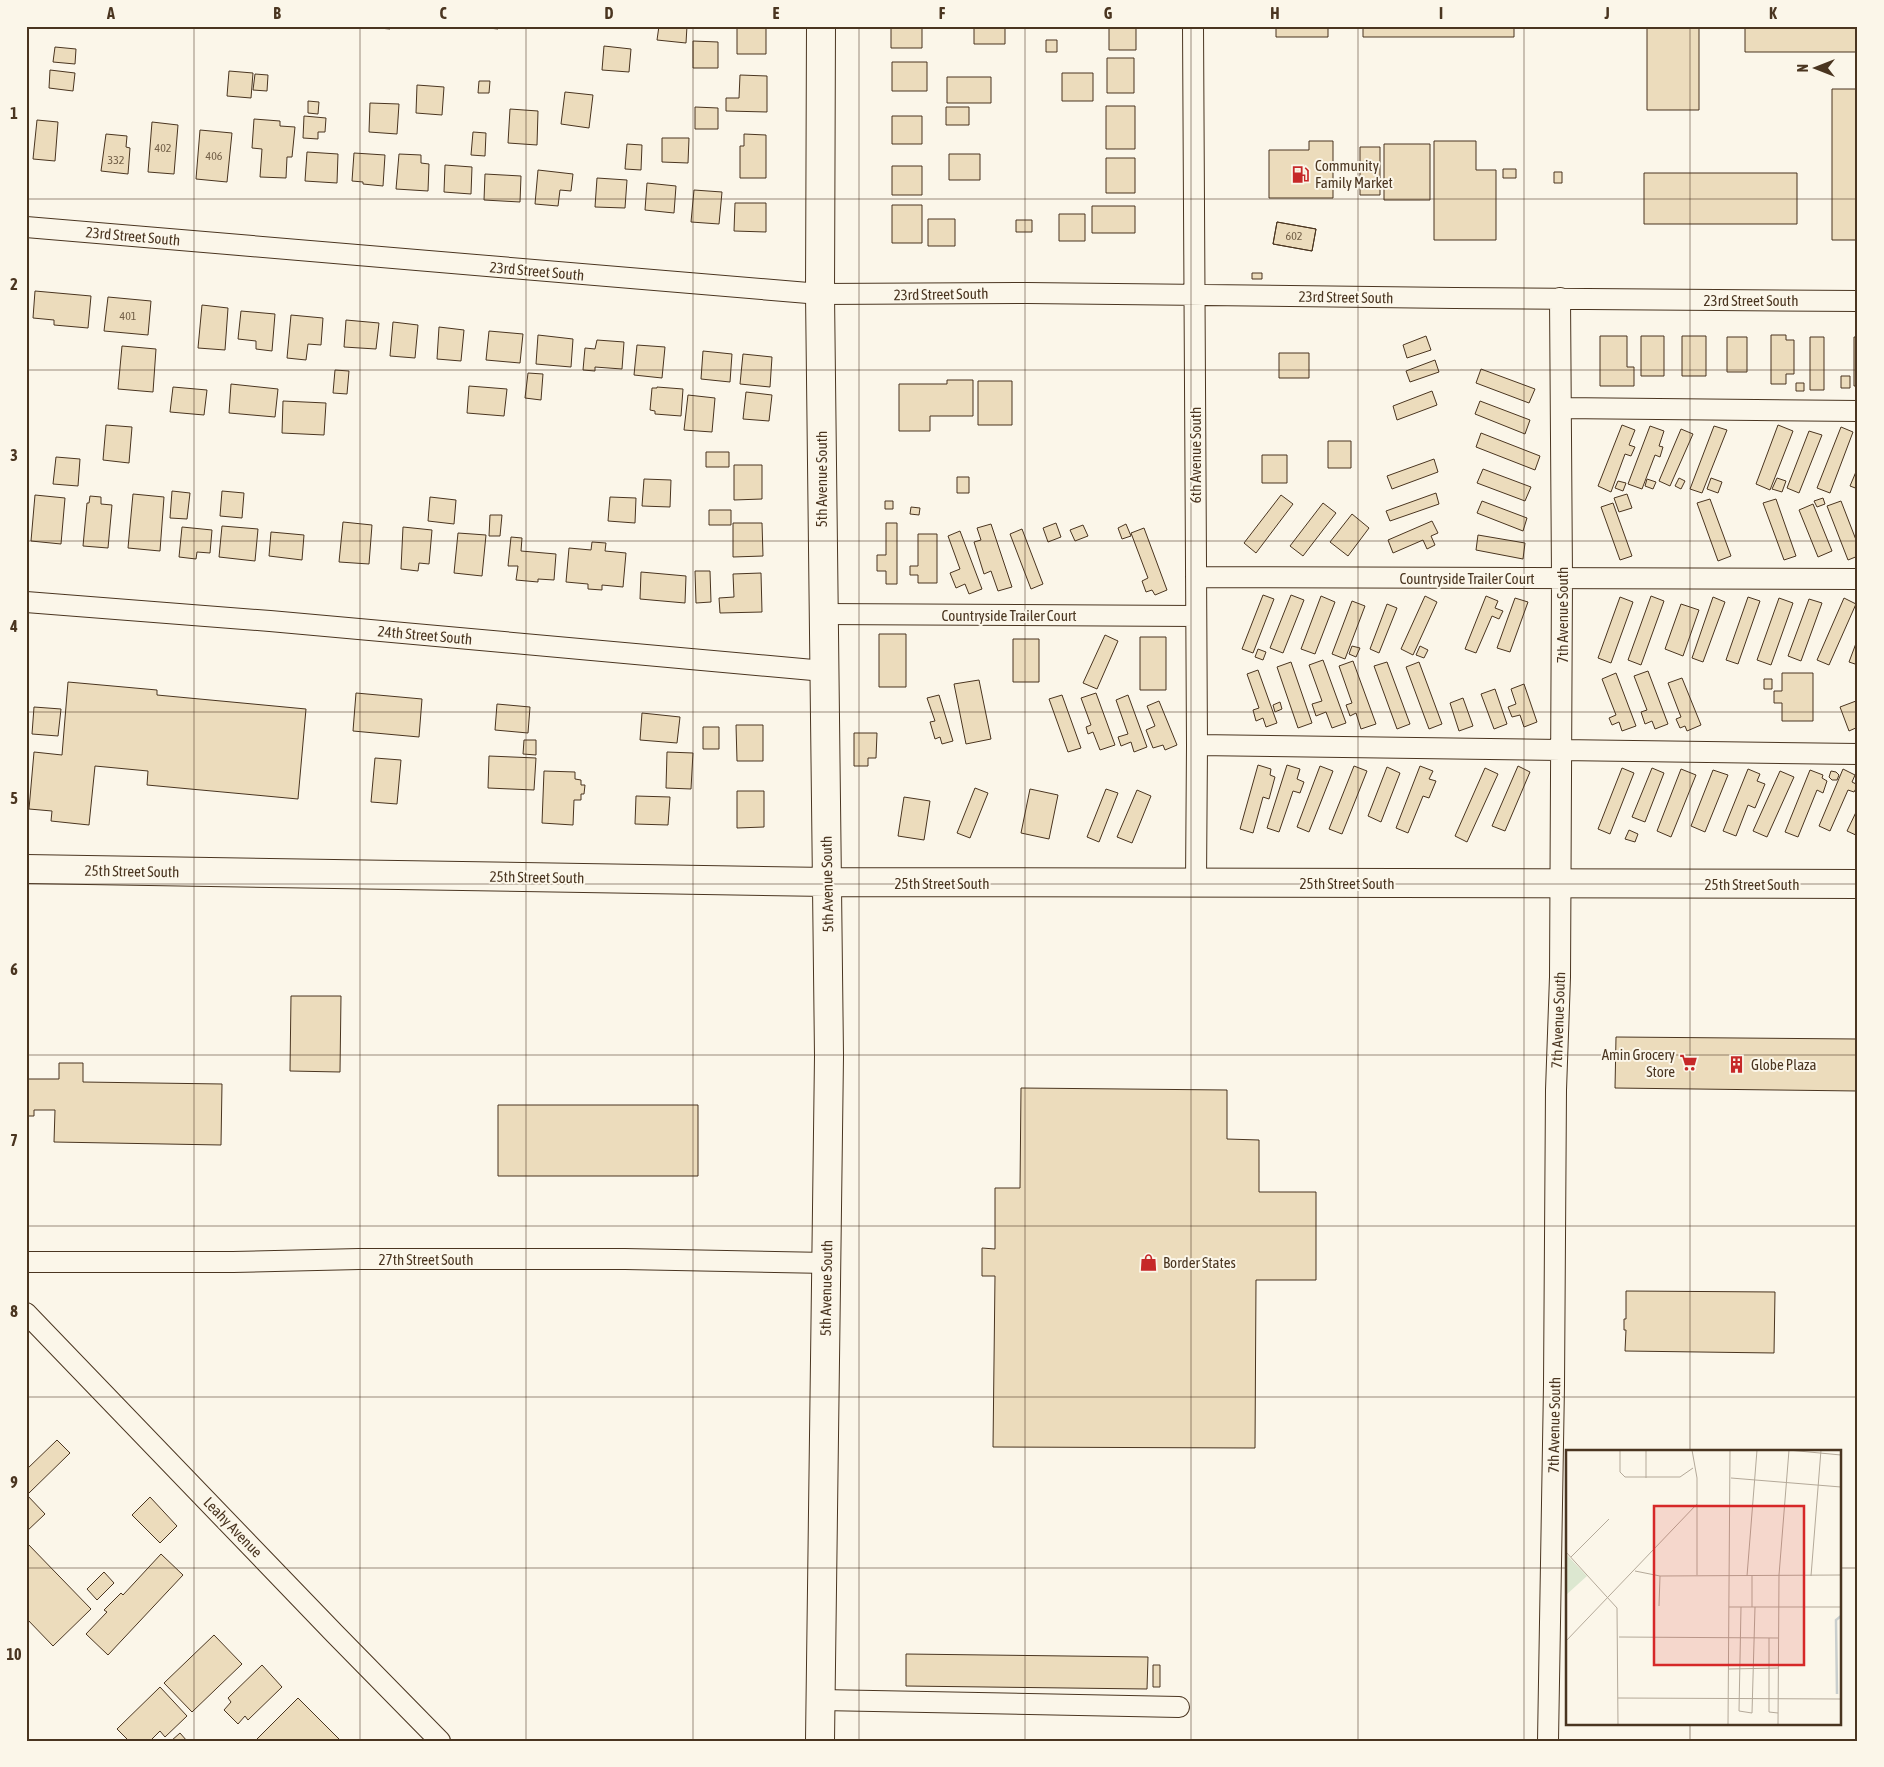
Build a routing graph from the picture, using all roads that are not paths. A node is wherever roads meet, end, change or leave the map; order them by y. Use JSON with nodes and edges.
{"nodes":[{"id":1,"x":821,"y":26,"type":"edge"},
{"id":2,"x":1193,"y":26,"type":"edge"},
{"id":3,"x":26,"y":227,"type":"edge"},
{"id":4,"x":820,"y":294,"type":"junction"},
{"id":5,"x":1195,"y":294,"type":"junction"},
{"id":6,"x":1560,"y":298,"type":"junction"},
{"id":7,"x":1858,"y":301,"type":"edge"},
{"id":8,"x":1561,"y":408,"type":"junction"},
{"id":9,"x":1858,"y":411,"type":"edge"},
{"id":10,"x":1196,"y":577,"type":"junction"},
{"id":11,"x":1562,"y":578,"type":"junction"},
{"id":12,"x":1858,"y":580,"type":"edge"},
{"id":13,"x":26,"y":602,"type":"edge"},
{"id":14,"x":822,"y":614,"type":"junction"},
{"id":15,"x":1196,"y":616,"type":"junction"},
{"id":16,"x":824,"y":671,"type":"junction"},
{"id":17,"x":1197,"y":745,"type":"junction"},
{"id":18,"x":1560,"y":750,"type":"junction"},
{"id":19,"x":1858,"y":754,"type":"edge"},
{"id":20,"x":26,"y":870,"type":"edge"},
{"id":21,"x":827,"y":882,"type":"junction"},
{"id":22,"x":1196,"y":883,"type":"junction"},
{"id":23,"x":1560,"y":884,"type":"junction"},
{"id":24,"x":1858,"y":884,"type":"edge"},
{"id":25,"x":26,"y":1262,"type":"edge"},
{"id":26,"x":827,"y":1263,"type":"junction"},
{"id":27,"x":26,"y":1313,"type":"edge"},
{"id":28,"x":821,"y":1700,"type":"junction"},
{"id":29,"x":1179,"y":1707,"type":"dead end"},
{"id":30,"x":440,"y":1741,"type":"edge"},
{"id":31,"x":820,"y":1741,"type":"edge"},
{"id":32,"x":1548,"y":1741,"type":"edge"}],
"edges":[{"from":1,"to":4,"type":"main road","name":"5th Avenue South"},
{"from":2,"to":5,"type":"street","name":"6th Avenue South"},
{"from":3,"to":4,"type":"street","name":"23rd Street South"},
{"from":4,"to":5,"type":"street","name":"23rd Street South"},
{"from":4,"to":14,"type":"main road","name":"5th Avenue South"},
{"from":5,"to":6,"type":"street","name":"23rd Street South"},
{"from":5,"to":10,"type":"street","name":"6th Avenue South"},
{"from":6,"to":7,"type":"street","name":"23rd Street South"},
{"from":6,"to":8,"type":"street","name":"7th Avenue South"},
{"from":8,"to":9,"type":"street"},
{"from":8,"to":11,"type":"street","name":"7th Avenue South"},
{"from":10,"to":11,"type":"street","name":"Countryside Trailer Court"},
{"from":10,"to":15,"type":"street","name":"6th Avenue South"},
{"from":11,"to":12,"type":"street","name":"Countryside Trailer Court"},
{"from":11,"to":18,"type":"street","name":"7th Avenue South"},
{"from":13,"to":16,"type":"street","name":"24th Street South"},
{"from":14,"to":15,"type":"street","name":"Countryside Trailer Court"},
{"from":14,"to":16,"type":"main road","name":"5th Avenue South"},
{"from":15,"to":17,"type":"street","name":"6th Avenue South"},
{"from":16,"to":21,"type":"main road","name":"5th Avenue South"},
{"from":17,"to":18,"type":"street"},
{"from":17,"to":22,"type":"street","name":"6th Avenue South"},
{"from":18,"to":19,"type":"street"},
{"from":18,"to":23,"type":"street","name":"7th Avenue South"},
{"from":20,"to":21,"type":"main road","name":"25th Street South"},
{"from":21,"to":22,"type":"main road","name":"25th Street South"},
{"from":21,"to":26,"type":"main road","name":"5th Avenue South"},
{"from":22,"to":23,"type":"main road","name":"25th Street South"},
{"from":23,"to":24,"type":"main road","name":"25th Street South"},
{"from":23,"to":32,"type":"street","name":"7th Avenue South"},
{"from":25,"to":26,"type":"street","name":"27th Street South"},
{"from":26,"to":28,"type":"main road","name":"5th Avenue South"},
{"from":27,"to":30,"type":"street","name":"Leahy Avenue"},
{"from":28,"to":29,"type":"street"},
{"from":28,"to":31,"type":"main road","name":"5th Avenue South"}]}
